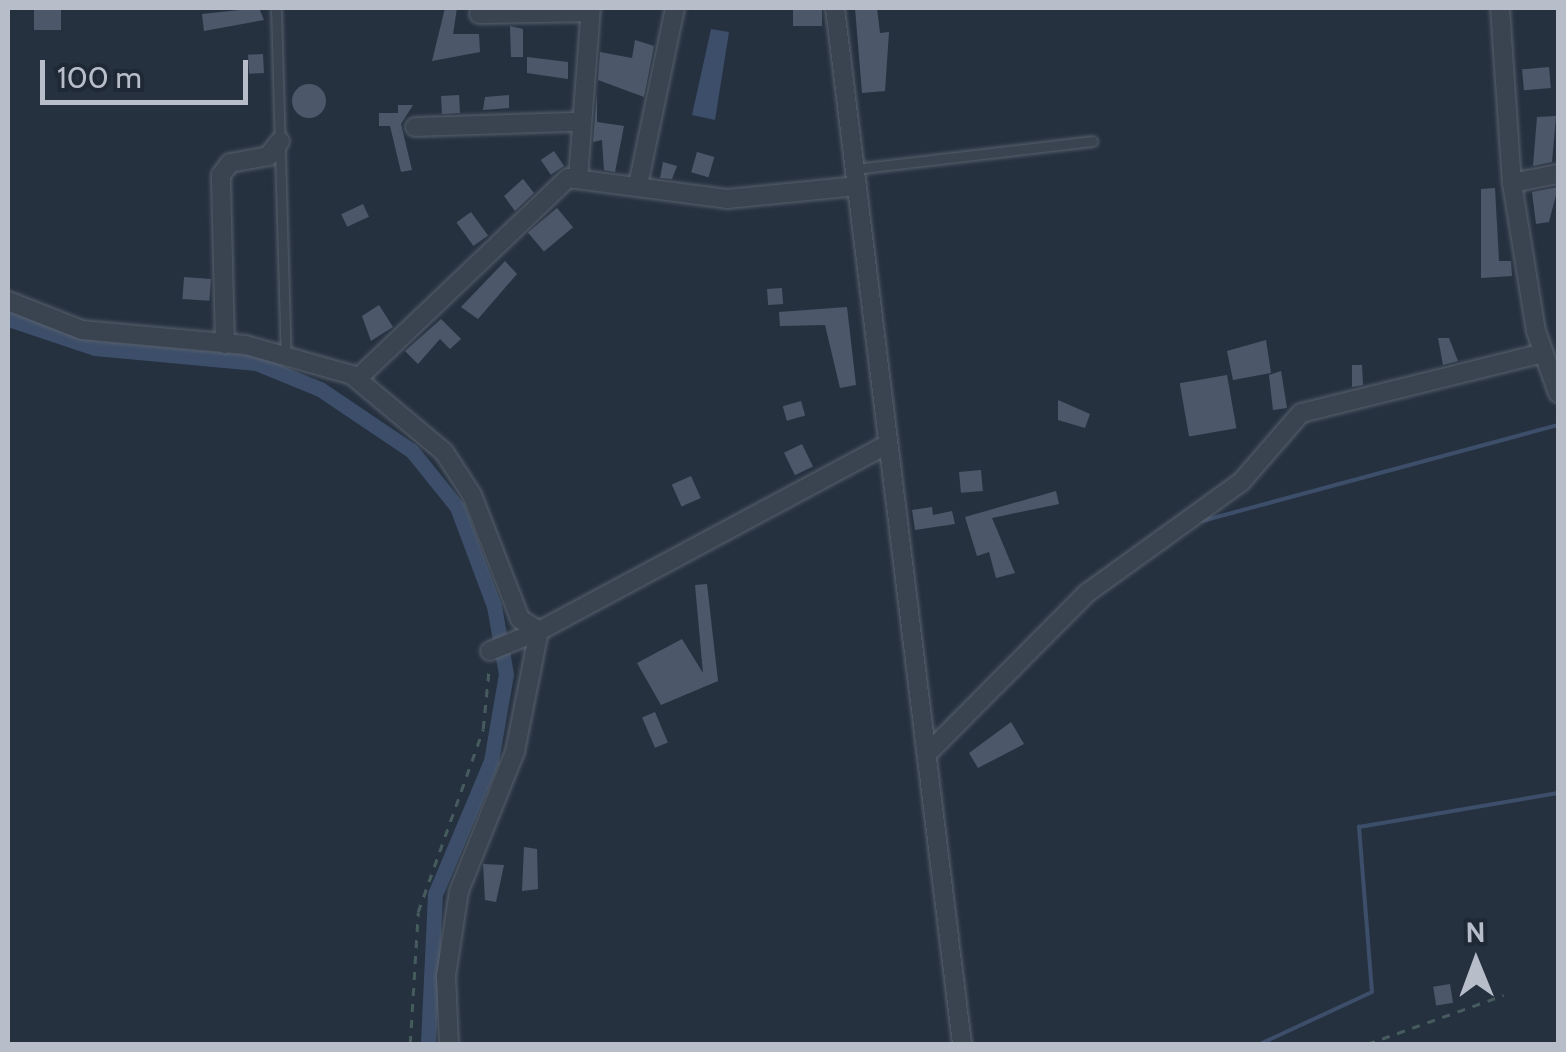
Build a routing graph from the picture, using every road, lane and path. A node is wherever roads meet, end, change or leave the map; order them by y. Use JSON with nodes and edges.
{"nodes":[{"id":1,"x":276,"y":8,"type":"edge"},
{"id":2,"x":676,"y":8,"type":"edge"},
{"id":3,"x":835,"y":8,"type":"edge"},
{"id":4,"x":1500,"y":8,"type":"edge"},
{"id":5,"x":590,"y":10,"type":"edge"},
{"id":6,"x":478,"y":14,"type":"dead end"},
{"id":7,"x":578,"y":122,"type":"junction"},
{"id":8,"x":415,"y":128,"type":"dead end"},
{"id":9,"x":280,"y":141,"type":"junction"},
{"id":10,"x":1092,"y":141,"type":"dead end"},
{"id":11,"x":1558,"y":174,"type":"edge"},
{"id":12,"x":856,"y":177,"type":"junction"},
{"id":13,"x":578,"y":179,"type":"junction"},
{"id":14,"x":1512,"y":183,"type":"junction"},
{"id":15,"x":638,"y":185,"type":"junction"},
{"id":16,"x":8,"y":301,"type":"edge"},
{"id":17,"x":224,"y":344,"type":"junction"},
{"id":18,"x":1543,"y":353,"type":"junction"},
{"id":19,"x":286,"y":356,"type":"junction"},
{"id":20,"x":358,"y":379,"type":"junction"},
{"id":21,"x":1558,"y":394,"type":"edge"},
{"id":22,"x":886,"y":445,"type":"junction"},
{"id":23,"x":540,"y":631,"type":"junction"},
{"id":24,"x":490,"y":651,"type":"joint"},
{"id":25,"x":931,"y":750,"type":"junction"},
{"id":26,"x":1504,"y":995,"type":"dead end"},
{"id":27,"x":410,"y":1044,"type":"edge"},
{"id":28,"x":450,"y":1044,"type":"edge"},
{"id":29,"x":962,"y":1044,"type":"edge"},
{"id":30,"x":1367,"y":1044,"type":"edge"}],
"edges":[{"from":1,"to":9,"type":"lane"},
{"from":2,"to":15,"type":"street"},
{"from":3,"to":12,"type":"street"},
{"from":4,"to":14,"type":"street"},
{"from":5,"to":6,"type":"street"},
{"from":5,"to":7,"type":"street"},
{"from":7,"to":8,"type":"street"},
{"from":7,"to":13,"type":"street"},
{"from":9,"to":17,"type":"street"},
{"from":9,"to":19,"type":"lane"},
{"from":10,"to":12,"type":"lane"},
{"from":11,"to":14,"type":"street"},
{"from":12,"to":15,"type":"street"},
{"from":12,"to":22,"type":"street"},
{"from":13,"to":15,"type":"street"},
{"from":13,"to":20,"type":"street"},
{"from":14,"to":18,"type":"street"},
{"from":16,"to":17,"type":"street"},
{"from":17,"to":19,"type":"street"},
{"from":18,"to":21,"type":"street"},
{"from":18,"to":25,"type":"street"},
{"from":19,"to":20,"type":"street"},
{"from":20,"to":23,"type":"street"},
{"from":22,"to":23,"type":"street"},
{"from":22,"to":25,"type":"street"},
{"from":23,"to":24,"type":"street"},
{"from":23,"to":28,"type":"street"},
{"from":24,"to":27,"type":"path"},
{"from":25,"to":29,"type":"street"},
{"from":26,"to":30,"type":"path"}]}
